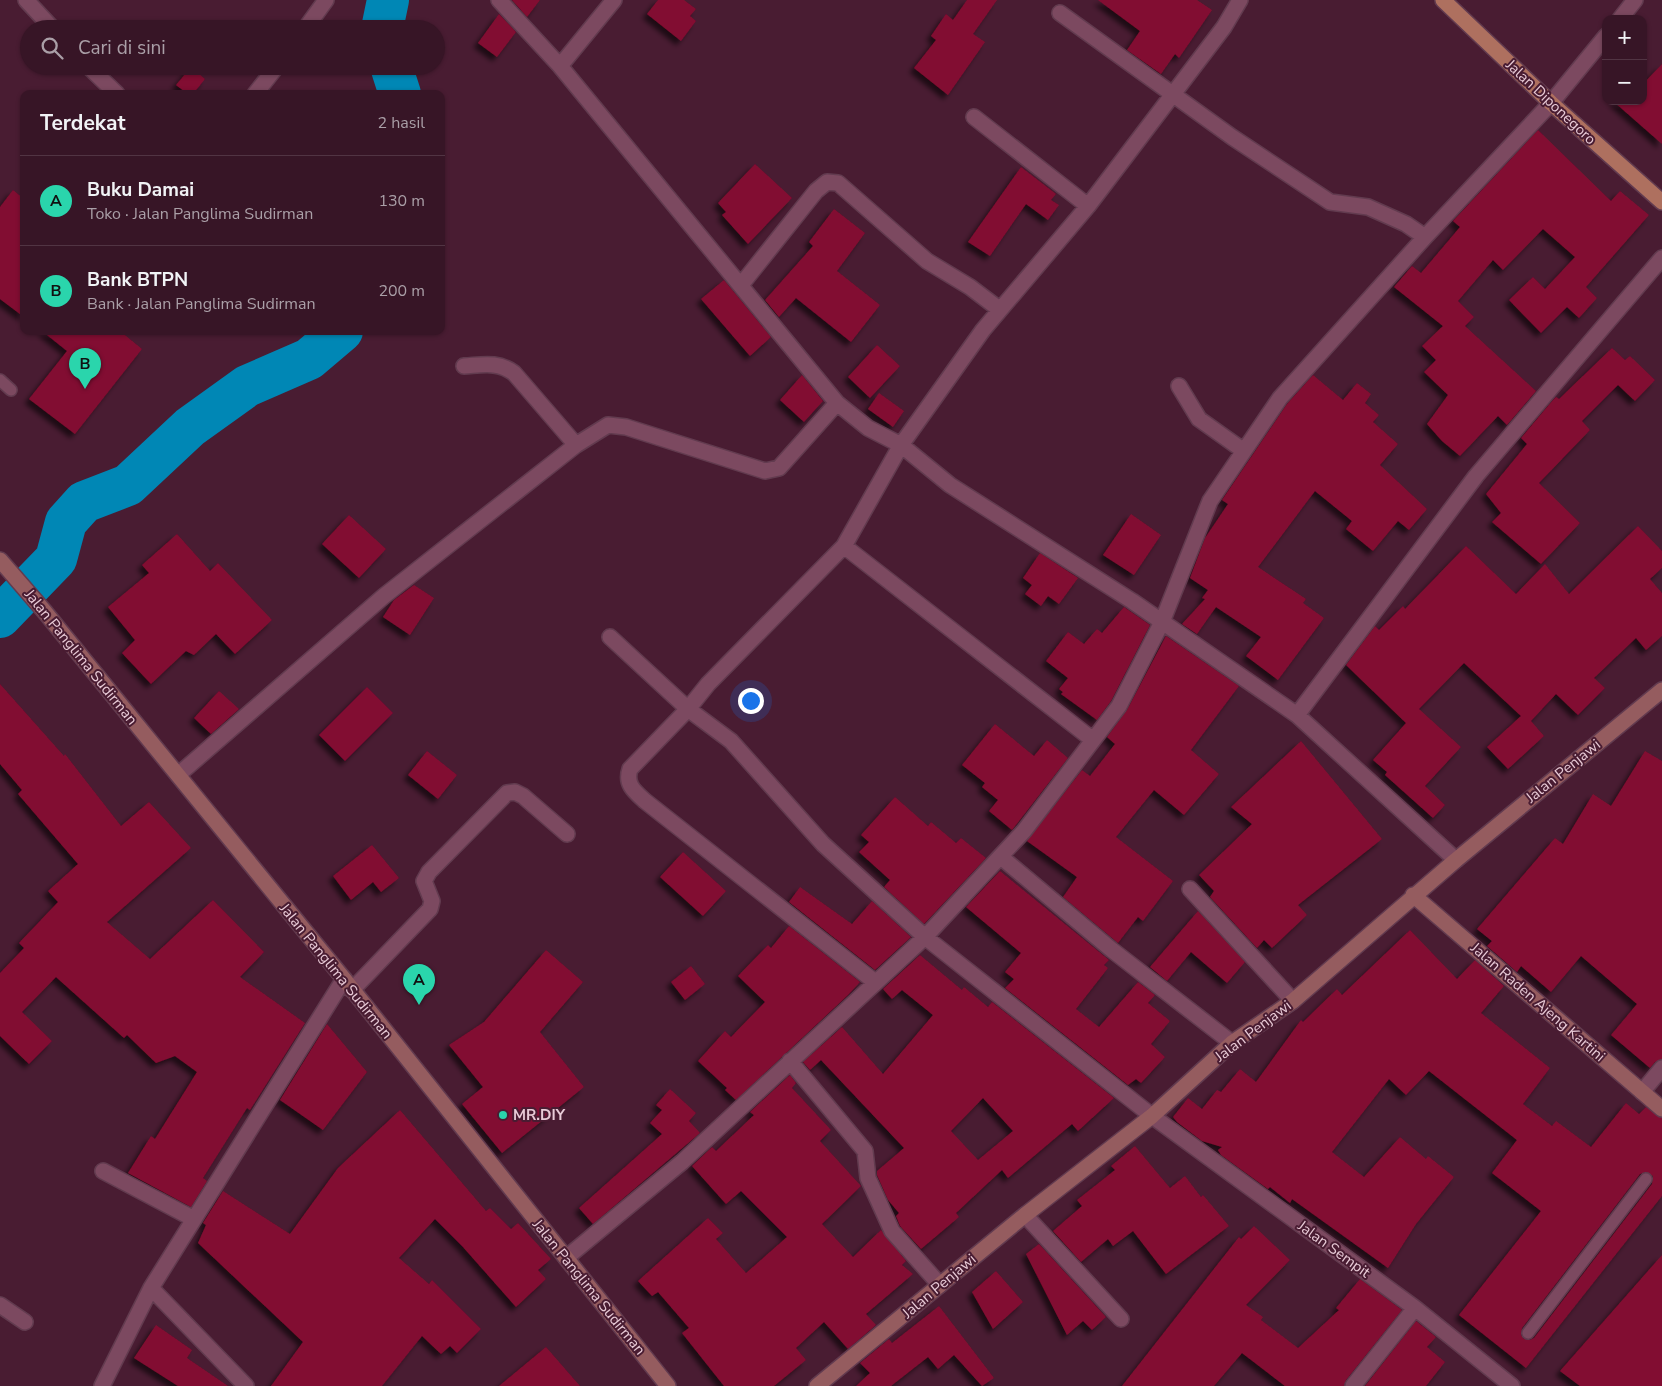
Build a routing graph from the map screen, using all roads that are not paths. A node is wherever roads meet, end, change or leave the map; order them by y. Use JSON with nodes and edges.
{"nodes":[{"id":1,"x":26,"y":0,"type":"edge"},
{"id":2,"x":326,"y":0,"type":"edge"},
{"id":3,"x":499,"y":0,"type":"edge"},
{"id":4,"x":614,"y":0,"type":"edge"},
{"id":5,"x":1240,"y":0,"type":"edge"},
{"id":6,"x":1443,"y":0,"type":"edge"},
{"id":7,"x":1635,"y":0,"type":"edge"},
{"id":8,"x":1060,"y":13,"type":"dead end"},
{"id":9,"x":1623,"y":15,"type":"edge"},
{"id":10,"x":45,"y":20,"type":"edge"},
{"id":11,"x":312,"y":20,"type":"edge"},
{"id":12,"x":1602,"y":41,"type":"edge"},
{"id":13,"x":560,"y":66,"type":"junction"},
{"id":14,"x":97,"y":75,"type":"edge"},
{"id":15,"x":270,"y":75,"type":"edge"},
{"id":16,"x":113,"y":90,"type":"edge"},
{"id":17,"x":258,"y":90,"type":"edge"},
{"id":18,"x":1172,"y":94,"type":"junction"},
{"id":19,"x":1551,"y":103,"type":"junction"},
{"id":20,"x":974,"y":116,"type":"dead end"},
{"id":21,"x":1662,"y":202,"type":"edge"},
{"id":22,"x":1088,"y":206,"type":"junction"},
{"id":23,"x":1425,"y":237,"type":"junction"},
{"id":24,"x":1662,"y":258,"type":"edge"},
{"id":25,"x":741,"y":284,"type":"junction"},
{"id":26,"x":999,"y":309,"type":"junction"},
{"id":27,"x":464,"y":366,"type":"dead end"},
{"id":28,"x":0,"y":380,"type":"edge"},
{"id":29,"x":1180,"y":386,"type":"dead end"},
{"id":30,"x":12,"y":390,"type":"dead end"},
{"id":31,"x":837,"y":402,"type":"junction"},
{"id":32,"x":576,"y":445,"type":"junction"},
{"id":33,"x":901,"y":445,"type":"junction"},
{"id":34,"x":1244,"y":450,"type":"junction"},
{"id":35,"x":844,"y":546,"type":"junction"},
{"id":36,"x":0,"y":560,"type":"edge"},
{"id":37,"x":1162,"y":622,"type":"junction"},
{"id":38,"x":610,"y":637,"type":"dead end"},
{"id":39,"x":1662,"y":690,"type":"edge"},
{"id":40,"x":688,"y":709,"type":"junction"},
{"id":41,"x":1297,"y":715,"type":"junction"},
{"id":42,"x":1093,"y":740,"type":"junction"},
{"id":43,"x":178,"y":775,"type":"junction"},
{"id":44,"x":567,"y":834,"type":"dead end"},
{"id":45,"x":1001,"y":857,"type":"junction"},
{"id":46,"x":1456,"y":860,"type":"junction"},
{"id":47,"x":1190,"y":889,"type":"dead end"},
{"id":48,"x":1414,"y":895,"type":"junction"},
{"id":49,"x":925,"y":937,"type":"junction"},
{"id":50,"x":875,"y":982,"type":"junction"},
{"id":51,"x":348,"y":984,"type":"junction"},
{"id":52,"x":1293,"y":1001,"type":"junction"},
{"id":53,"x":1232,"y":1043,"type":"junction"},
{"id":54,"x":790,"y":1061,"type":"junction"},
{"id":55,"x":1662,"y":1068,"type":"edge"},
{"id":56,"x":1642,"y":1092,"type":"junction"},
{"id":57,"x":1662,"y":1109,"type":"edge"},
{"id":58,"x":1152,"y":1116,"type":"junction"},
{"id":59,"x":103,"y":1171,"type":"dead end"},
{"id":60,"x":1646,"y":1179,"type":"dead end"},
{"id":61,"x":1025,"y":1215,"type":"junction"},
{"id":62,"x":194,"y":1219,"type":"junction"},
{"id":63,"x":566,"y":1258,"type":"junction"},
{"id":64,"x":940,"y":1285,"type":"junction"},
{"id":65,"x":151,"y":1288,"type":"junction"},
{"id":66,"x":0,"y":1305,"type":"edge"},
{"id":67,"x":1416,"y":1308,"type":"junction"},
{"id":68,"x":1121,"y":1319,"type":"dead end"},
{"id":69,"x":25,"y":1322,"type":"dead end"},
{"id":70,"x":1528,"y":1333,"type":"dead end"},
{"id":71,"x":102,"y":1386,"type":"edge"},
{"id":72,"x":246,"y":1386,"type":"edge"},
{"id":73,"x":668,"y":1386,"type":"edge"},
{"id":74,"x":817,"y":1386,"type":"edge"},
{"id":75,"x":1353,"y":1386,"type":"edge"},
{"id":76,"x":1512,"y":1386,"type":"edge"}],
"edges":[{"from":1,"to":10,"type":"street"},
{"from":2,"to":11,"type":"street"},
{"from":3,"to":13,"type":"street"},
{"from":4,"to":13,"type":"street"},
{"from":5,"to":18,"type":"street"},
{"from":6,"to":19,"type":"main road","name":"Jalan Diponegoro"},
{"from":7,"to":9,"type":"street"},
{"from":8,"to":18,"type":"street"},
{"from":12,"to":19,"type":"street"},
{"from":13,"to":25,"type":"street"},
{"from":14,"to":16,"type":"street"},
{"from":15,"to":17,"type":"street"},
{"from":18,"to":22,"type":"street"},
{"from":18,"to":23,"type":"street"},
{"from":19,"to":21,"type":"main road","name":"Jalan Diponegoro"},
{"from":19,"to":23,"type":"street"},
{"from":20,"to":22,"type":"street"},
{"from":22,"to":26,"type":"street"},
{"from":23,"to":34,"type":"street"},
{"from":24,"to":41,"type":"street"},
{"from":25,"to":26,"type":"street"},
{"from":25,"to":31,"type":"street"},
{"from":26,"to":33,"type":"street"},
{"from":27,"to":32,"type":"street"},
{"from":28,"to":30,"type":"lane"},
{"from":29,"to":34,"type":"street"},
{"from":31,"to":32,"type":"street"},
{"from":31,"to":33,"type":"street"},
{"from":32,"to":43,"type":"street"},
{"from":33,"to":35,"type":"street"},
{"from":33,"to":37,"type":"street"},
{"from":34,"to":37,"type":"street"},
{"from":35,"to":40,"type":"street"},
{"from":35,"to":42,"type":"street"},
{"from":36,"to":43,"type":"street","name":"Jalan Panglima Sudirman"},
{"from":37,"to":41,"type":"street"},
{"from":37,"to":42,"type":"street"},
{"from":38,"to":40,"type":"street","name":"Jalan Sempit"},
{"from":39,"to":46,"type":"street","name":"Jalan Penjawi"},
{"from":40,"to":49,"type":"street","name":"Jalan Sempit"},
{"from":40,"to":50,"type":"street"},
{"from":41,"to":46,"type":"street"},
{"from":42,"to":45,"type":"street"},
{"from":43,"to":51,"type":"street","name":"Jalan Panglima Sudirman"},
{"from":44,"to":51,"type":"street"},
{"from":45,"to":49,"type":"street"},
{"from":45,"to":53,"type":"street"},
{"from":46,"to":48,"type":"street","name":"Jalan Penjawi"},
{"from":47,"to":52,"type":"street"},
{"from":48,"to":52,"type":"street","name":"Jalan Penjawi"},
{"from":48,"to":56,"type":"street","name":"Jalan Raden Ajeng Kartini"},
{"from":49,"to":50,"type":"street"},
{"from":49,"to":58,"type":"street","name":"Jalan Sempit"},
{"from":50,"to":54,"type":"street"},
{"from":51,"to":62,"type":"street"},
{"from":51,"to":63,"type":"street","name":"Jalan Panglima Sudirman"},
{"from":52,"to":53,"type":"street","name":"Jalan Penjawi"},
{"from":53,"to":58,"type":"street","name":"Jalan Penjawi"},
{"from":54,"to":63,"type":"street"},
{"from":54,"to":64,"type":"street"},
{"from":55,"to":56,"type":"street"},
{"from":56,"to":57,"type":"street","name":"Jalan Raden Ajeng Kartini"},
{"from":58,"to":61,"type":"street","name":"Jalan Penjawi"},
{"from":58,"to":67,"type":"street","name":"Jalan Sempit"},
{"from":59,"to":62,"type":"street"},
{"from":60,"to":70,"type":"lane"},
{"from":61,"to":64,"type":"street","name":"Jalan Penjawi"},
{"from":61,"to":68,"type":"street"},
{"from":62,"to":65,"type":"street"},
{"from":63,"to":73,"type":"street","name":"Jalan Panglima Sudirman"},
{"from":64,"to":74,"type":"street","name":"Jalan Penjawi"},
{"from":65,"to":71,"type":"street"},
{"from":65,"to":72,"type":"street"},
{"from":66,"to":69,"type":"street"},
{"from":67,"to":75,"type":"street"},
{"from":67,"to":76,"type":"street","name":"Jalan Sempit"}]}
